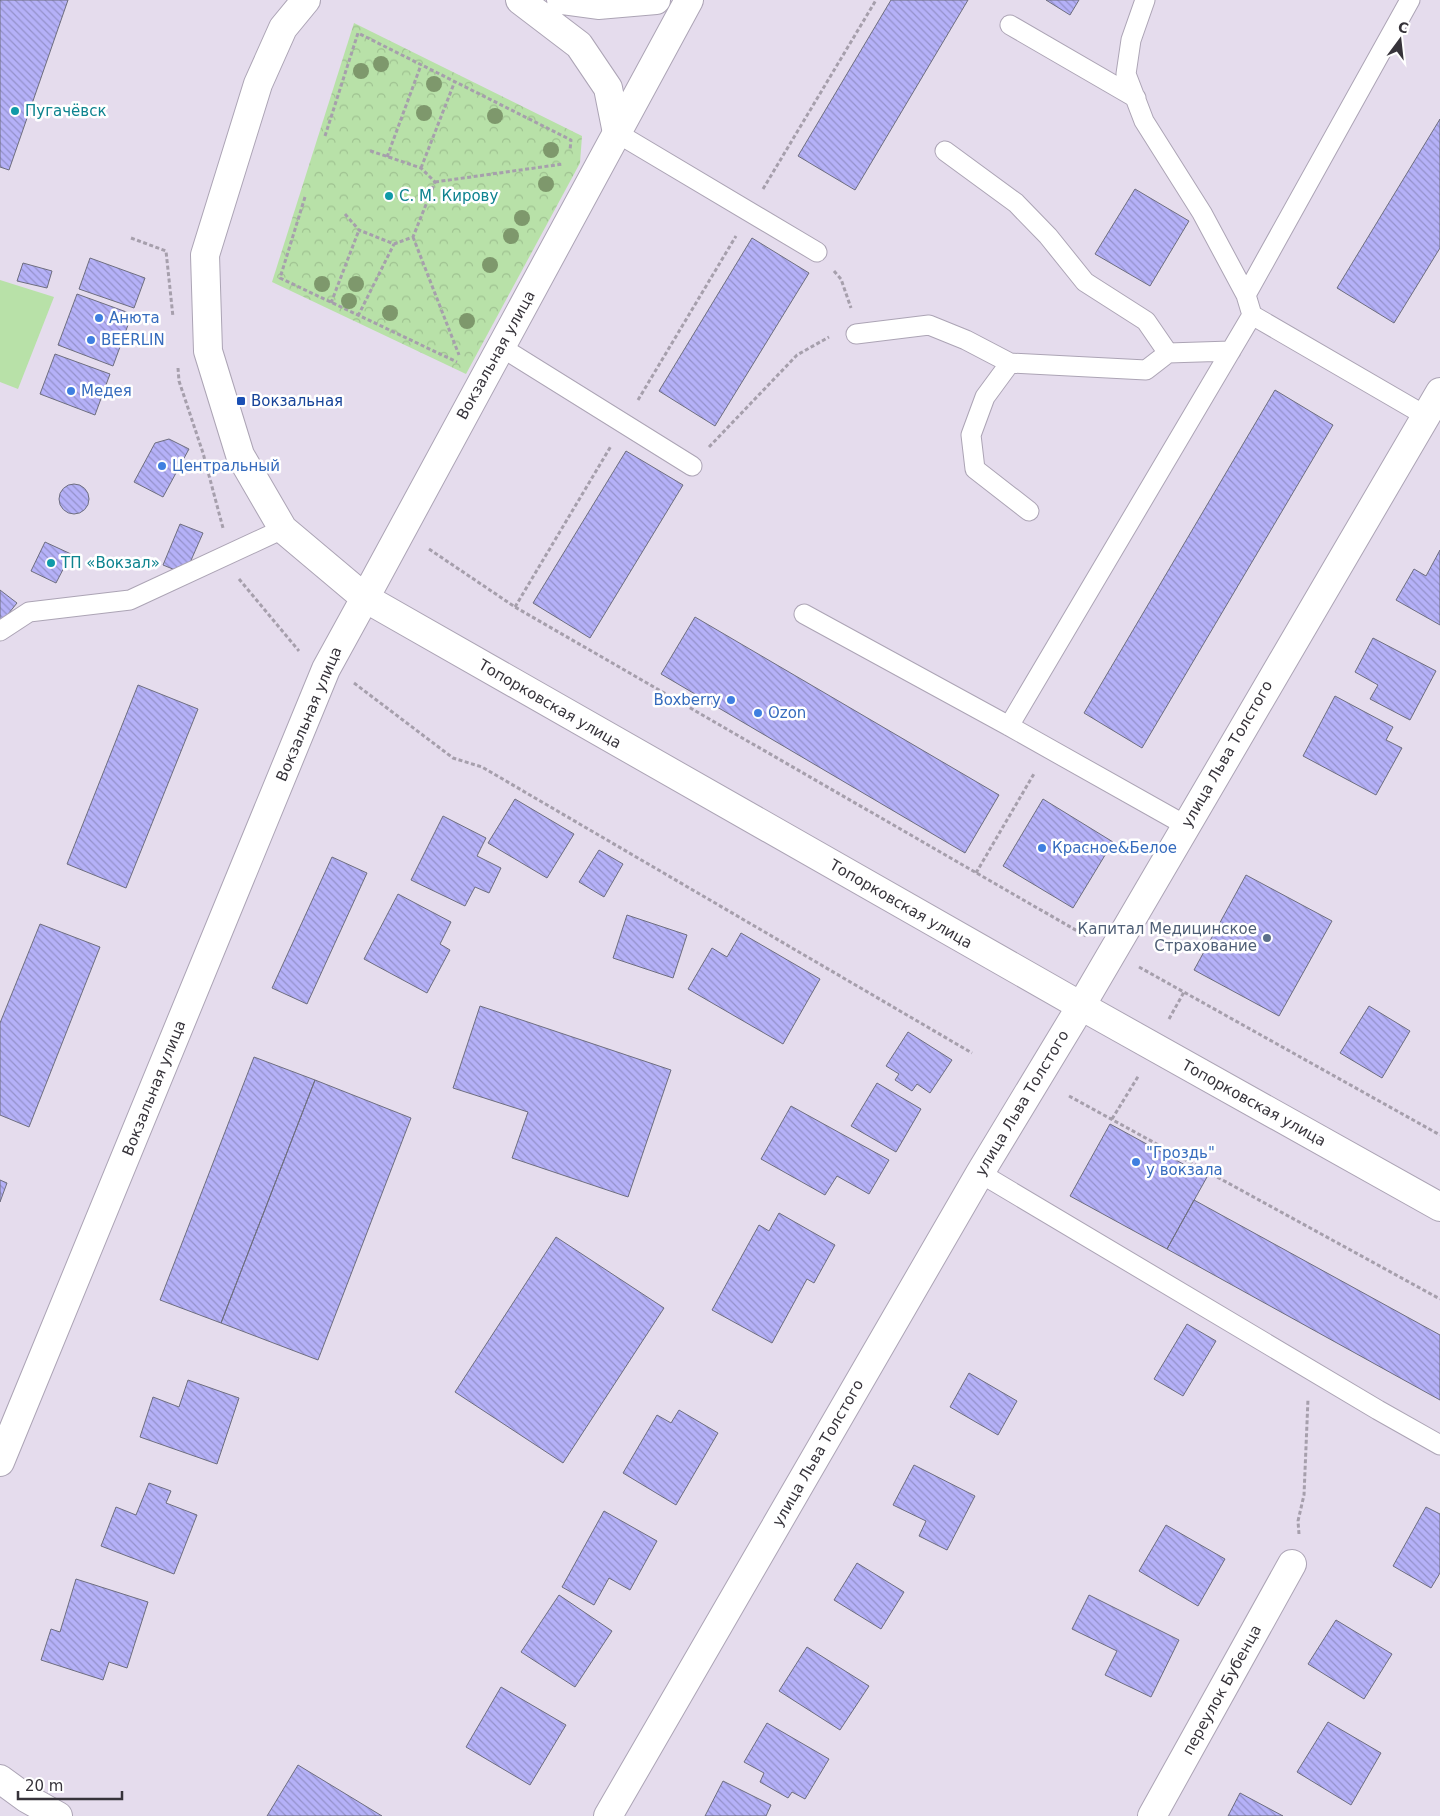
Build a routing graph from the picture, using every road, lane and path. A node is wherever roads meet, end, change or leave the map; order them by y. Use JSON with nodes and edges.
{"nodes":[{"id":1,"x":306,"y":0,"type":"edge"},
{"id":2,"x":520,"y":0,"type":"edge"},
{"id":3,"x":561,"y":0,"type":"edge"},
{"id":4,"x":656,"y":0,"type":"edge"},
{"id":5,"x":689,"y":0,"type":"edge"},
{"id":6,"x":876,"y":0,"type":"edge"},
{"id":7,"x":1145,"y":0,"type":"edge"},
{"id":8,"x":1410,"y":0,"type":"edge"},
{"id":9,"x":1010,"y":25,"type":"dead end"},
{"id":10,"x":422,"y":65,"type":"junction"},
{"id":11,"x":455,"y":81,"type":"junction"},
{"id":12,"x":1136,"y":98,"type":"junction"},
{"id":13,"x":618,"y":133,"type":"junction"},
{"id":14,"x":325,"y":136,"type":"dead end"},
{"id":15,"x":368,"y":150,"type":"dead end"},
{"id":16,"x":945,"y":151,"type":"dead end"},
{"id":17,"x":570,"y":156,"type":"dead end"},
{"id":18,"x":387,"y":157,"type":"junction"},
{"id":19,"x":569,"y":164,"type":"dead end"},
{"id":20,"x":421,"y":168,"type":"junction"},
{"id":21,"x":435,"y":182,"type":"junction"},
{"id":22,"x":305,"y":197,"type":"dead end"},
{"id":23,"x":750,"y":212,"type":"junction"},
{"id":24,"x":345,"y":214,"type":"dead end"},
{"id":25,"x":359,"y":230,"type":"junction"},
{"id":26,"x":413,"y":237,"type":"junction"},
{"id":27,"x":394,"y":244,"type":"junction"},
{"id":28,"x":817,"y":252,"type":"joint"},
{"id":29,"x":1246,"y":295,"type":"junction"},
{"id":30,"x":331,"y":303,"type":"junction"},
{"id":31,"x":1252,"y":315,"type":"junction"},
{"id":32,"x":358,"y":316,"type":"junction"},
{"id":33,"x":856,"y":334,"type":"junction"},
{"id":34,"x":501,"y":347,"type":"junction"},
{"id":35,"x":1231,"y":351,"type":"junction"},
{"id":36,"x":1168,"y":353,"type":"junction"},
{"id":37,"x":1010,"y":363,"type":"junction"},
{"id":38,"x":1440,"y":392,"type":"edge"},
{"id":39,"x":1426,"y":416,"type":"junction"},
{"id":40,"x":624,"y":424,"type":"junction"},
{"id":41,"x":692,"y":466,"type":"joint"},
{"id":42,"x":1029,"y":511,"type":"dead end"},
{"id":43,"x":283,"y":528,"type":"junction"},
{"id":44,"x":428,"y":548,"type":"dead end"},
{"id":45,"x":365,"y":598,"type":"junction"},
{"id":46,"x":515,"y":607,"type":"junction"},
{"id":47,"x":804,"y":614,"type":"dead end"},
{"id":48,"x":0,"y":631,"type":"edge"},
{"id":49,"x":353,"y":682,"type":"dead end"},
{"id":50,"x":1009,"y":726,"type":"junction"},
{"id":51,"x":1049,"y":749,"type":"junction"},
{"id":52,"x":1185,"y":825,"type":"junction"},
{"id":53,"x":976,"y":873,"type":"junction"},
{"id":54,"x":1093,"y":940,"type":"dead end"},
{"id":55,"x":1134,"y":964,"type":"dead end"},
{"id":56,"x":1184,"y":992,"type":"junction"},
{"id":57,"x":1080,"y":1006,"type":"junction"},
{"id":58,"x":1168,"y":1021,"type":"dead end"},
{"id":59,"x":972,"y":1054,"type":"dead end"},
{"id":60,"x":1143,"y":1067,"type":"dead end"},
{"id":61,"x":1069,"y":1096,"type":"dead end"},
{"id":62,"x":1112,"y":1119,"type":"junction"},
{"id":63,"x":1440,"y":1135,"type":"edge"},
{"id":64,"x":980,"y":1173,"type":"junction"},
{"id":65,"x":1440,"y":1208,"type":"edge"},
{"id":66,"x":1440,"y":1299,"type":"edge"},
{"id":67,"x":1309,"y":1369,"type":"junction"},
{"id":68,"x":1440,"y":1445,"type":"edge"},
{"id":69,"x":0,"y":1462,"type":"edge"},
{"id":70,"x":1292,"y":1564,"type":"joint"},
{"id":71,"x":0,"y":1779,"type":"edge"},
{"id":72,"x":58,"y":1816,"type":"edge"},
{"id":73,"x":608,"y":1816,"type":"edge"},
{"id":74,"x":1152,"y":1816,"type":"edge"}],
"edges":[{"from":1,"to":43,"type":"street","name":"Топорковская улица"},
{"from":2,"to":13,"type":"street"},
{"from":3,"to":4,"type":"street"},
{"from":5,"to":13,"type":"street","name":"Вокзальная улица"},
{"from":6,"to":23,"type":"path"},
{"from":7,"to":12,"type":"lane"},
{"from":8,"to":29,"type":"lane"},
{"from":9,"to":12,"type":"lane"},
{"from":10,"to":11,"type":"path"},
{"from":10,"to":14,"type":"path"},
{"from":10,"to":18,"type":"path"},
{"from":11,"to":17,"type":"path"},
{"from":11,"to":20,"type":"path"},
{"from":12,"to":29,"type":"lane"},
{"from":13,"to":23,"type":"lane"},
{"from":13,"to":34,"type":"street","name":"Вокзальная улица"},
{"from":15,"to":18,"type":"path"},
{"from":16,"to":36,"type":"lane"},
{"from":18,"to":20,"type":"path"},
{"from":19,"to":21,"type":"path"},
{"from":20,"to":21,"type":"path"},
{"from":21,"to":26,"type":"path"},
{"from":22,"to":30,"type":"path"},
{"from":23,"to":28,"type":"lane"},
{"from":23,"to":40,"type":"path"},
{"from":24,"to":25,"type":"path"},
{"from":25,"to":27,"type":"path"},
{"from":25,"to":30,"type":"path"},
{"from":26,"to":27,"type":"path"},
{"from":26,"to":32,"type":"path"},
{"from":27,"to":32,"type":"path"},
{"from":28,"to":33,"type":"path"},
{"from":29,"to":31,"type":"lane"},
{"from":30,"to":32,"type":"path"},
{"from":31,"to":35,"type":"lane"},
{"from":31,"to":39,"type":"lane"},
{"from":33,"to":37,"type":"lane"},
{"from":33,"to":41,"type":"path"},
{"from":34,"to":40,"type":"lane"},
{"from":34,"to":45,"type":"street","name":"Вокзальная улица"},
{"from":35,"to":36,"type":"lane"},
{"from":35,"to":50,"type":"lane"},
{"from":36,"to":37,"type":"lane"},
{"from":37,"to":42,"type":"lane"},
{"from":38,"to":39,"type":"street","name":"улица Льва Толстого"},
{"from":39,"to":52,"type":"street","name":"улица Льва Толстого"},
{"from":40,"to":41,"type":"lane"},
{"from":40,"to":46,"type":"path"},
{"from":43,"to":45,"type":"street","name":"Топорковская улица"},
{"from":43,"to":48,"type":"lane"},
{"from":44,"to":46,"type":"path"},
{"from":45,"to":57,"type":"street","name":"Топорковская улица"},
{"from":45,"to":69,"type":"street","name":"Вокзальная улица"},
{"from":46,"to":53,"type":"path"},
{"from":47,"to":50,"type":"lane"},
{"from":49,"to":59,"type":"path"},
{"from":50,"to":51,"type":"lane"},
{"from":51,"to":52,"type":"lane"},
{"from":51,"to":53,"type":"path"},
{"from":52,"to":57,"type":"street","name":"улица Льва Толстого"},
{"from":53,"to":54,"type":"path"},
{"from":55,"to":56,"type":"path"},
{"from":56,"to":58,"type":"path"},
{"from":56,"to":63,"type":"path"},
{"from":57,"to":64,"type":"street","name":"улица Льва Толстого"},
{"from":57,"to":65,"type":"street","name":"Топорковская улица"},
{"from":60,"to":62,"type":"path"},
{"from":61,"to":62,"type":"path"},
{"from":62,"to":66,"type":"path"},
{"from":64,"to":67,"type":"lane"},
{"from":64,"to":73,"type":"street","name":"улица Льва Толстого"},
{"from":67,"to":68,"type":"lane"},
{"from":67,"to":70,"type":"path"},
{"from":70,"to":74,"type":"street","name":"переулок Бубенца"},
{"from":71,"to":72,"type":"street"}]}
